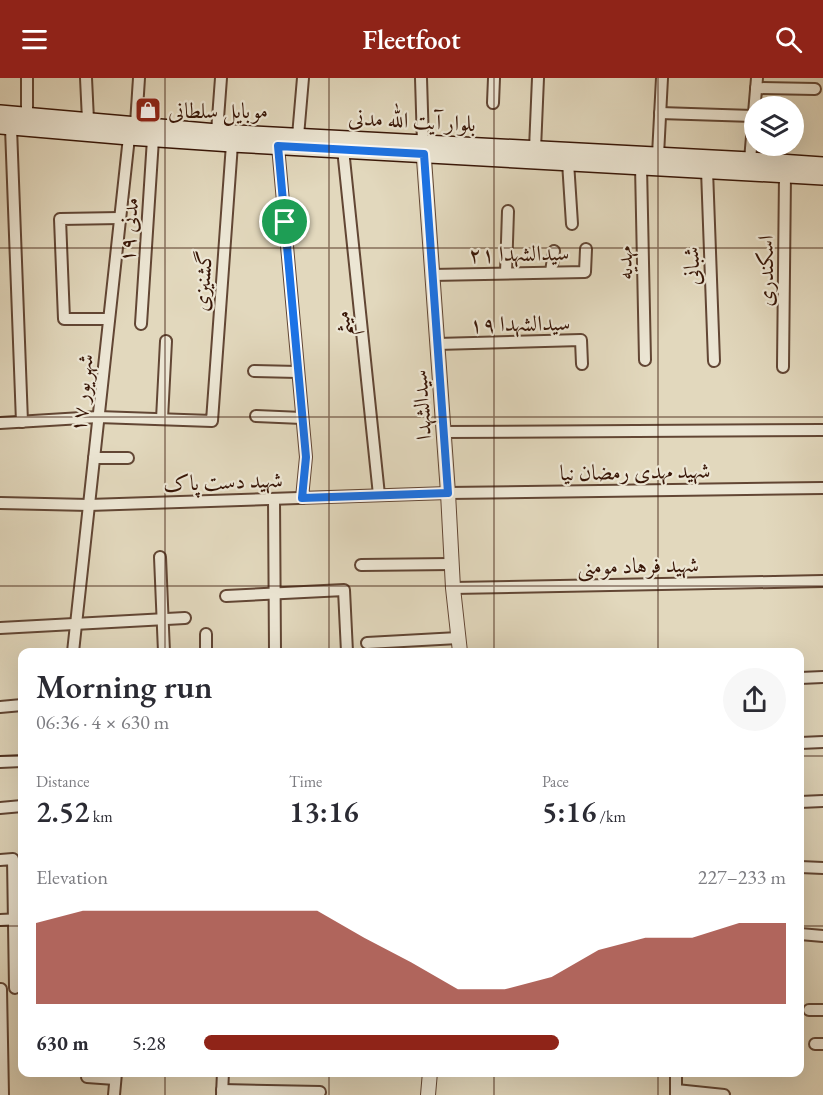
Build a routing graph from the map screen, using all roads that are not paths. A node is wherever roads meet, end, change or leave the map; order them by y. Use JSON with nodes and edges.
{"nodes":[{"id":1,"x":27,"y":78,"type":"edge"},
{"id":2,"x":86,"y":78,"type":"edge"},
{"id":3,"x":139,"y":78,"type":"edge"},
{"id":4,"x":221,"y":78,"type":"edge"},
{"id":5,"x":303,"y":78,"type":"edge"},
{"id":6,"x":421,"y":78,"type":"edge"},
{"id":7,"x":494,"y":78,"type":"edge"},
{"id":8,"x":538,"y":78,"type":"edge"},
{"id":9,"x":662,"y":78,"type":"edge"},
{"id":10,"x":756,"y":83,"type":"edge"},
{"id":11,"x":815,"y":90,"type":"dead end"},
{"id":12,"x":493,"y":103,"type":"dead end"},
{"id":13,"x":0,"y":113,"type":"edge"},
{"id":14,"x":660,"y":113,"type":"junction"},
{"id":15,"x":27,"y":116,"type":"junction"},
{"id":16,"x":744,"y":116,"type":"edge"},
{"id":17,"x":88,"y":120,"type":"junction"},
{"id":18,"x":6,"y":127,"type":"edge"},
{"id":19,"x":132,"y":131,"type":"junction"},
{"id":20,"x":217,"y":132,"type":"junction"},
{"id":21,"x":298,"y":136,"type":"junction"},
{"id":22,"x":153,"y":139,"type":"junction"},
{"id":23,"x":232,"y":144,"type":"junction"},
{"id":24,"x":278,"y":146,"type":"junction"},
{"id":25,"x":423,"y":148,"type":"junction"},
{"id":26,"x":343,"y":149,"type":"junction"},
{"id":27,"x":535,"y":149,"type":"junction"},
{"id":28,"x":657,"y":155,"type":"junction"},
{"id":29,"x":750,"y":156,"type":"edge"},
{"id":30,"x":750,"y":159,"type":"junction"},
{"id":31,"x":568,"y":162,"type":"junction"},
{"id":32,"x":823,"y":165,"type":"edge"},
{"id":33,"x":641,"y":166,"type":"junction"},
{"id":34,"x":707,"y":170,"type":"junction"},
{"id":35,"x":785,"y":175,"type":"junction"},
{"id":36,"x":823,"y":177,"type":"edge"},
{"id":37,"x":508,"y":211,"type":"dead end"},
{"id":38,"x":120,"y":218,"type":"junction"},
{"id":39,"x":572,"y":224,"type":"dead end"},
{"id":40,"x":586,"y":249,"type":"dead end"},
{"id":41,"x":554,"y":251,"type":"dead end"},
{"id":42,"x":551,"y":272,"type":"junction"},
{"id":43,"x":506,"y":273,"type":"junction"},
{"id":44,"x":432,"y":275,"type":"junction"},
{"id":45,"x":109,"y":319,"type":"junction"},
{"id":46,"x":141,"y":324,"type":"dead end"},
{"id":47,"x":166,"y":340,"type":"dead end"},
{"id":48,"x":437,"y":344,"type":"junction"},
{"id":49,"x":645,"y":360,"type":"dead end"},
{"id":50,"x":714,"y":361,"type":"dead end"},
{"id":51,"x":582,"y":364,"type":"dead end"},
{"id":52,"x":783,"y":368,"type":"dead end"},
{"id":53,"x":254,"y":371,"type":"dead end"},
{"id":54,"x":298,"y":372,"type":"junction"},
{"id":55,"x":256,"y":416,"type":"dead end"},
{"id":56,"x":98,"y":417,"type":"junction"},
{"id":57,"x":302,"y":418,"type":"junction"},
{"id":58,"x":162,"y":419,"type":"junction"},
{"id":59,"x":22,"y":422,"type":"junction"},
{"id":60,"x":0,"y":423,"type":"edge"},
{"id":61,"x":823,"y":429,"type":"edge"},
{"id":62,"x":443,"y":432,"type":"junction"},
{"id":63,"x":94,"y":458,"type":"junction"},
{"id":64,"x":128,"y":458,"type":"dead end"},
{"id":65,"x":823,"y":488,"type":"edge"},
{"id":66,"x":448,"y":493,"type":"junction"},
{"id":67,"x":379,"y":495,"type":"junction"},
{"id":68,"x":302,"y":498,"type":"junction"},
{"id":69,"x":273,"y":499,"type":"junction"},
{"id":70,"x":0,"y":503,"type":"edge"},
{"id":71,"x":88,"y":505,"type":"junction"},
{"id":72,"x":160,"y":557,"type":"dead end"},
{"id":73,"x":452,"y":564,"type":"junction"},
{"id":74,"x":361,"y":565,"type":"dead end"},
{"id":75,"x":823,"y":581,"type":"edge"},
{"id":76,"x":453,"y":588,"type":"junction"},
{"id":77,"x":274,"y":594,"type":"junction"},
{"id":78,"x":226,"y":596,"type":"dead end"},
{"id":79,"x":185,"y":618,"type":"dead end"},
{"id":80,"x":163,"y":619,"type":"junction"},
{"id":81,"x":76,"y":623,"type":"junction"},
{"id":82,"x":0,"y":628,"type":"edge"},
{"id":83,"x":206,"y":634,"type":"dead end"},
{"id":84,"x":458,"y":638,"type":"junction"},
{"id":85,"x":367,"y":643,"type":"dead end"},
{"id":86,"x":73,"y":648,"type":"edge"},
{"id":87,"x":164,"y":648,"type":"edge"},
{"id":88,"x":206,"y":648,"type":"edge"},
{"id":89,"x":275,"y":648,"type":"edge"},
{"id":90,"x":347,"y":648,"type":"edge"},
{"id":91,"x":459,"y":648,"type":"edge"},
{"id":92,"x":823,"y":677,"type":"edge"},
{"id":93,"x":804,"y":678,"type":"edge"},
{"id":94,"x":18,"y":705,"type":"edge"},
{"id":95,"x":0,"y":707,"type":"edge"},
{"id":96,"x":823,"y":742,"type":"edge"},
{"id":97,"x":804,"y":743,"type":"edge"},
{"id":98,"x":18,"y":761,"type":"edge"},
{"id":99,"x":0,"y":762,"type":"edge"},
{"id":100,"x":823,"y":801,"type":"edge"},
{"id":101,"x":804,"y":802,"type":"edge"},
{"id":102,"x":18,"y":807,"type":"edge"},
{"id":103,"x":0,"y":808,"type":"edge"},
{"id":104,"x":0,"y":860,"type":"edge"},
{"id":105,"x":804,"y":867,"type":"edge"},
{"id":106,"x":823,"y":868,"type":"edge"},
{"id":107,"x":18,"y":910,"type":"edge"},
{"id":108,"x":0,"y":920,"type":"edge"},
{"id":109,"x":18,"y":920,"type":"edge"},
{"id":110,"x":804,"y":934,"type":"edge"},
{"id":111,"x":823,"y":936,"type":"edge"},
{"id":112,"x":18,"y":988,"type":"edge"},
{"id":113,"x":0,"y":989,"type":"edge"},
{"id":114,"x":809,"y":1010,"type":"dead end"},
{"id":115,"x":823,"y":1010,"type":"edge"},
{"id":116,"x":115,"y":1077,"type":"edge"},
{"id":117,"x":223,"y":1077,"type":"edge"},
{"id":118,"x":430,"y":1077,"type":"edge"},
{"id":119,"x":320,"y":1092,"type":"dead end"},
{"id":120,"x":676,"y":1092,"type":"edge"},
{"id":121,"x":222,"y":1093,"type":"edge"},
{"id":122,"x":3,"y":1095,"type":"edge"},
{"id":123,"x":114,"y":1095,"type":"edge"},
{"id":124,"x":428,"y":1095,"type":"edge"},
{"id":125,"x":724,"y":1095,"type":"edge"}],
"edges":[{"from":1,"to":15,"type":"street"},
{"from":2,"to":17,"type":"street"},
{"from":3,"to":19,"type":"street","name":"۱۷ شهریور"},
{"from":4,"to":20,"type":"street"},
{"from":5,"to":21,"type":"street"},
{"from":6,"to":25,"type":"street"},
{"from":7,"to":12,"type":"street"},
{"from":8,"to":27,"type":"street"},
{"from":9,"to":14,"type":"street"},
{"from":10,"to":11,"type":"street"},
{"from":13,"to":15,"type":"main road","name":"بلوار آیت الله مدنی"},
{"from":14,"to":16,"type":"street"},
{"from":14,"to":28,"type":"street"},
{"from":15,"to":17,"type":"main road","name":"بلوار آیت الله مدنی"},
{"from":17,"to":19,"type":"main road","name":"بلوار آیت الله مدنی"},
{"from":18,"to":19,"type":"main road","name":"بلوار آیت الله مدنی"},
{"from":18,"to":59,"type":"street"},
{"from":19,"to":20,"type":"main road","name":"بلوار آیت الله مدنی"},
{"from":19,"to":22,"type":"main road","name":"بلوار آیت الله مدنی"},
{"from":19,"to":38,"type":"street","name":"۱۷ شهریور"},
{"from":20,"to":21,"type":"main road","name":"بلوار آیت الله مدنی"},
{"from":21,"to":25,"type":"main road","name":"بلوار آیت الله مدنی"},
{"from":22,"to":23,"type":"main road","name":"بلوار آیت الله مدنی"},
{"from":22,"to":46,"type":"street","name":"مدنی ۱۹"},
{"from":23,"to":24,"type":"main road","name":"بلوار آیت الله مدنی"},
{"from":23,"to":58,"type":"street","name":"گشنیزی"},
{"from":24,"to":26,"type":"main road","name":"بلوار آیت الله مدنی"},
{"from":24,"to":54,"type":"street"},
{"from":25,"to":26,"type":"main road","name":"بلوار آیت الله مدنی"},
{"from":25,"to":27,"type":"main road","name":"بلوار آیت الله مدنی"},
{"from":25,"to":31,"type":"main road","name":"بلوار آیت الله مدنی"},
{"from":25,"to":44,"type":"street","name":"سیدالشهدا"},
{"from":26,"to":67,"type":"street","name":"میثم"},
{"from":27,"to":28,"type":"main road","name":"بلوار آیت الله مدنی"},
{"from":28,"to":30,"type":"main road","name":"بلوار آیت الله مدنی"},
{"from":29,"to":30,"type":"street"},
{"from":30,"to":32,"type":"main road","name":"بلوار آیت الله مدنی"},
{"from":31,"to":33,"type":"main road","name":"بلوار آیت الله مدنی"},
{"from":31,"to":39,"type":"street"},
{"from":33,"to":34,"type":"main road","name":"بلوار آیت الله مدنی"},
{"from":33,"to":49,"type":"street","name":"مهدیه"},
{"from":34,"to":35,"type":"main road","name":"بلوار آیت الله مدنی"},
{"from":34,"to":50,"type":"street","name":"شبانی"},
{"from":35,"to":36,"type":"main road","name":"بلوار آیت الله مدنی"},
{"from":35,"to":52,"type":"street","name":"اسکندری"},
{"from":37,"to":43,"type":"street"},
{"from":38,"to":45,"type":"street","name":"۱۷ شهریور"},
{"from":38,"to":45,"type":"street"},
{"from":40,"to":42,"type":"street","name":"سیدالشهدا ۲۱"},
{"from":41,"to":42,"type":"street"},
{"from":42,"to":43,"type":"street","name":"سیدالشهدا ۲۱"},
{"from":43,"to":44,"type":"street","name":"سیدالشهدا ۲۱"},
{"from":44,"to":48,"type":"street","name":"سیدالشهدا"},
{"from":45,"to":56,"type":"street","name":"۱۷ شهریور"},
{"from":47,"to":58,"type":"street"},
{"from":48,"to":51,"type":"street","name":"سیدالشهدا ۱۹"},
{"from":48,"to":62,"type":"street","name":"سیدالشهدا"},
{"from":53,"to":54,"type":"street"},
{"from":54,"to":57,"type":"street"},
{"from":55,"to":57,"type":"street"},
{"from":56,"to":58,"type":"street"},
{"from":56,"to":59,"type":"street"},
{"from":56,"to":63,"type":"street","name":"۱۷ شهریور"},
{"from":57,"to":68,"type":"street"},
{"from":59,"to":60,"type":"street"},
{"from":61,"to":62,"type":"street"},
{"from":62,"to":66,"type":"street","name":"سیدالشهدا"},
{"from":63,"to":64,"type":"street"},
{"from":63,"to":71,"type":"street","name":"۱۷ شهریور"},
{"from":65,"to":66,"type":"street","name":"شهید مهدی رمضان نیا"},
{"from":66,"to":67,"type":"street","name":"شهید دست پاک"},
{"from":66,"to":73,"type":"street","name":"سیدالشهدا"},
{"from":67,"to":68,"type":"street","name":"شهید دست پاک"},
{"from":68,"to":69,"type":"street","name":"شهید دست پاک"},
{"from":69,"to":71,"type":"street","name":"شهید دست پاک"},
{"from":69,"to":77,"type":"street"},
{"from":70,"to":71,"type":"street","name":"شهید دست پاک"},
{"from":71,"to":81,"type":"street","name":"۱۷ شهریور"},
{"from":72,"to":80,"type":"street"},
{"from":73,"to":74,"type":"street"},
{"from":73,"to":76,"type":"street","name":"سیدالشهدا"},
{"from":75,"to":76,"type":"street","name":"شهید فرهاد مومنی"},
{"from":76,"to":84,"type":"street","name":"سیدالشهدا"},
{"from":77,"to":78,"type":"street"},
{"from":77,"to":89,"type":"street"},
{"from":77,"to":90,"type":"street"},
{"from":79,"to":80,"type":"street"},
{"from":80,"to":81,"type":"street"},
{"from":80,"to":87,"type":"street"},
{"from":81,"to":82,"type":"street"},
{"from":81,"to":86,"type":"street","name":"۱۷ شهریور"},
{"from":83,"to":88,"type":"street"},
{"from":84,"to":85,"type":"street"},
{"from":84,"to":91,"type":"street","name":"سیدالشهدا"},
{"from":92,"to":93,"type":"street"},
{"from":94,"to":95,"type":"street"},
{"from":96,"to":97,"type":"street"},
{"from":98,"to":99,"type":"street"},
{"from":100,"to":101,"type":"street"},
{"from":102,"to":103,"type":"street"},
{"from":104,"to":107,"type":"street"},
{"from":105,"to":106,"type":"street"},
{"from":108,"to":109,"type":"street"},
{"from":110,"to":111,"type":"street"},
{"from":112,"to":113,"type":"street"},
{"from":113,"to":122,"type":"street"},
{"from":114,"to":115,"type":"street"},
{"from":116,"to":123,"type":"street"},
{"from":117,"to":121,"type":"street"},
{"from":118,"to":124,"type":"street"},
{"from":119,"to":121,"type":"street"},
{"from":120,"to":125,"type":"street"}]}
